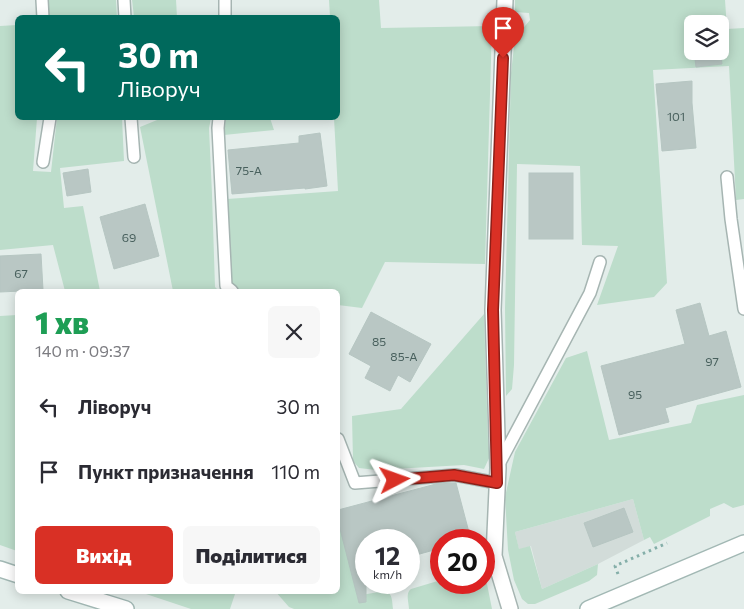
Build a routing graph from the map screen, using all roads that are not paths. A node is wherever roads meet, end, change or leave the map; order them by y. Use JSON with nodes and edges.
{"nodes":[{"id":1,"x":42,"y":0,"type":"edge"},
{"id":2,"x":124,"y":0,"type":"edge"},
{"id":3,"x":225,"y":0,"type":"edge"},
{"id":4,"x":505,"y":0,"type":"edge"},
{"id":5,"x":42,"y":15,"type":"edge"},
{"id":6,"x":126,"y":15,"type":"edge"},
{"id":7,"x":225,"y":15,"type":"edge"},
{"id":8,"x":50,"y":120,"type":"edge"},
{"id":9,"x":131,"y":120,"type":"edge"},
{"id":10,"x":219,"y":120,"type":"edge"},
{"id":11,"x":134,"y":157,"type":"dead end"},
{"id":12,"x":43,"y":162,"type":"dead end"},
{"id":13,"x":727,"y":177,"type":"dead end"},
{"id":14,"x":600,"y":262,"type":"dead end"},
{"id":15,"x":230,"y":289,"type":"edge"},
{"id":16,"x":744,"y":309,"type":"edge"},
{"id":17,"x":340,"y":444,"type":"edge"},
{"id":18,"x":497,"y":475,"type":"junction"},
{"id":19,"x":744,"y":543,"type":"edge"},
{"id":20,"x":0,"y":570,"type":"edge"},
{"id":21,"x":15,"y":574,"type":"edge"},
{"id":22,"x":78,"y":594,"type":"edge"},
{"id":23,"x":126,"y":609,"type":"edge"},
{"id":24,"x":510,"y":609,"type":"edge"},
{"id":25,"x":588,"y":609,"type":"edge"}],
"edges":[{"from":1,"to":5,"type":"lane"},
{"from":2,"to":6,"type":"lane"},
{"from":3,"to":7,"type":"lane"},
{"from":4,"to":18,"type":"street"},
{"from":8,"to":12,"type":"lane"},
{"from":9,"to":11,"type":"lane"},
{"from":10,"to":15,"type":"lane"},
{"from":13,"to":16,"type":"lane"},
{"from":14,"to":18,"type":"lane"},
{"from":17,"to":18,"type":"lane"},
{"from":18,"to":24,"type":"street"},
{"from":19,"to":25,"type":"street"},
{"from":20,"to":21,"type":"street"},
{"from":22,"to":23,"type":"street"}]}
